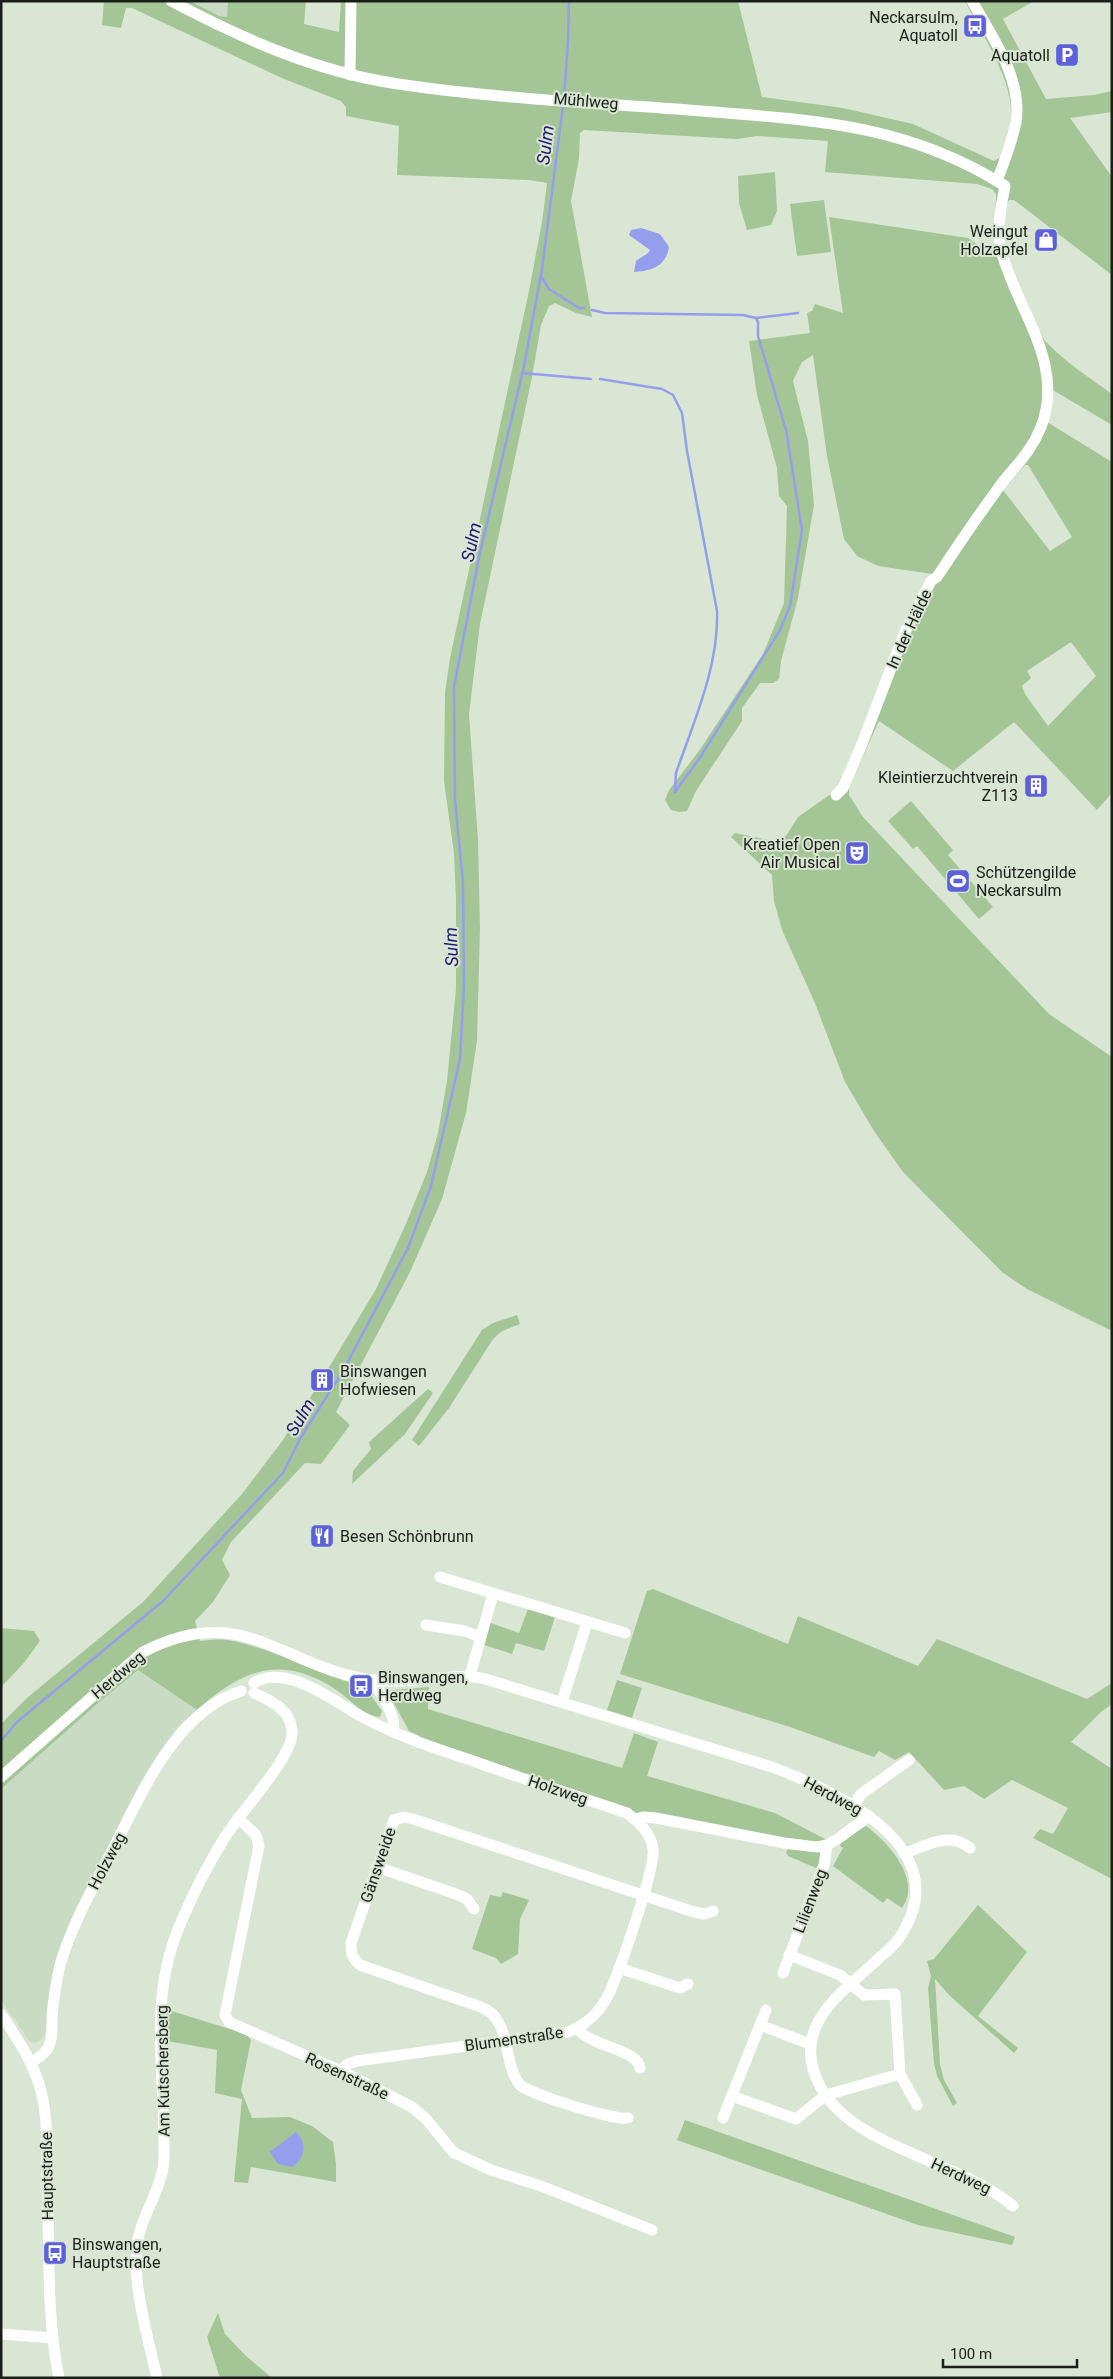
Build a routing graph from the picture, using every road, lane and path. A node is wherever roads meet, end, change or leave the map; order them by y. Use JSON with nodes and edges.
{"nodes":[{"id":1,"x":171,"y":1,"type":"edge"},
{"id":2,"x":351,"y":1,"type":"edge"},
{"id":3,"x":972,"y":1,"type":"edge"},
{"id":4,"x":350,"y":75,"type":"junction"},
{"id":5,"x":1001,"y":184,"type":"junction"},
{"id":6,"x":836,"y":795,"type":"dead end"},
{"id":7,"x":440,"y":1577,"type":"dead end"},
{"id":8,"x":493,"y":1594,"type":"junction"},
{"id":9,"x":587,"y":1622,"type":"junction"},
{"id":10,"x":426,"y":1625,"type":"dead end"},
{"id":11,"x":625,"y":1634,"type":"dead end"},
{"id":12,"x":480,"y":1637,"type":"junction"},
{"id":13,"x":470,"y":1676,"type":"junction"},
{"id":14,"x":373,"y":1680,"type":"junction"},
{"id":15,"x":254,"y":1688,"type":"junction"},
{"id":16,"x":562,"y":1702,"type":"junction"},
{"id":17,"x":393,"y":1732,"type":"junction"},
{"id":18,"x":909,"y":1760,"type":"dead end"},
{"id":19,"x":1,"y":1777,"type":"edge"},
{"id":20,"x":854,"y":1805,"type":"junction"},
{"id":21,"x":869,"y":1816,"type":"junction"},
{"id":22,"x":238,"y":1818,"type":"junction"},
{"id":23,"x":636,"y":1819,"type":"junction"},
{"id":24,"x":827,"y":1845,"type":"junction"},
{"id":25,"x":970,"y":1848,"type":"dead end"},
{"id":26,"x":904,"y":1854,"type":"junction"},
{"id":27,"x":377,"y":1867,"type":"junction"},
{"id":28,"x":643,"y":1896,"type":"junction"},
{"id":29,"x":474,"y":1909,"type":"dead end"},
{"id":30,"x":713,"y":1911,"type":"dead end"},
{"id":31,"x":789,"y":1955,"type":"junction"},
{"id":32,"x":619,"y":1968,"type":"junction"},
{"id":33,"x":783,"y":1973,"type":"dead end"},
{"id":34,"x":851,"y":1982,"type":"junction"},
{"id":35,"x":688,"y":1984,"type":"dead end"},
{"id":36,"x":766,"y":2010,"type":"dead end"},
{"id":37,"x":1,"y":2014,"type":"edge"},
{"id":38,"x":760,"y":2025,"type":"junction"},
{"id":39,"x":577,"y":2028,"type":"junction"},
{"id":40,"x":505,"y":2041,"type":"junction"},
{"id":41,"x":810,"y":2044,"type":"junction"},
{"id":42,"x":30,"y":2062,"type":"junction"},
{"id":43,"x":640,"y":2068,"type":"dead end"},
{"id":44,"x":341,"y":2071,"type":"junction"},
{"id":45,"x":900,"y":2074,"type":"junction"},
{"id":46,"x":732,"y":2096,"type":"junction"},
{"id":47,"x":826,"y":2096,"type":"junction"},
{"id":48,"x":917,"y":2105,"type":"dead end"},
{"id":49,"x":628,"y":2118,"type":"dead end"},
{"id":50,"x":724,"y":2118,"type":"dead end"},
{"id":51,"x":1013,"y":2206,"type":"dead end"},
{"id":52,"x":652,"y":2230,"type":"dead end"},
{"id":53,"x":1,"y":2334,"type":"edge"},
{"id":54,"x":53,"y":2338,"type":"junction"},
{"id":55,"x":60,"y":2378,"type":"edge"},
{"id":56,"x":156,"y":2378,"type":"edge"}],
"edges":[{"from":1,"to":4,"type":"street","name":"Mühlweg"},
{"from":2,"to":4,"type":"street"},
{"from":3,"to":5,"type":"street","name":"In der Hälde"},
{"from":4,"to":5,"type":"street","name":"Mühlweg"},
{"from":5,"to":6,"type":"street","name":"In der Hälde"},
{"from":7,"to":8,"type":"street"},
{"from":8,"to":9,"type":"street"},
{"from":8,"to":12,"type":"street"},
{"from":9,"to":11,"type":"street"},
{"from":9,"to":16,"type":"street"},
{"from":10,"to":12,"type":"street"},
{"from":12,"to":13,"type":"street"},
{"from":13,"to":14,"type":"street","name":"Herdweg"},
{"from":13,"to":16,"type":"street","name":"Herdweg"},
{"from":14,"to":17,"type":"street"},
{"from":14,"to":19,"type":"street","name":"Herdweg"},
{"from":15,"to":17,"type":"street","name":"Holzweg"},
{"from":15,"to":22,"type":"street","name":"Am Kutschersberg"},
{"from":15,"to":42,"type":"street","name":"Holzweg"},
{"from":16,"to":20,"type":"street","name":"Herdweg"},
{"from":17,"to":23,"type":"street","name":"Holzweg"},
{"from":18,"to":20,"type":"street"},
{"from":20,"to":21,"type":"street","name":"Herdweg"},
{"from":21,"to":24,"type":"street"},
{"from":21,"to":26,"type":"street","name":"Herdweg"},
{"from":22,"to":44,"type":"street","name":"Rosenstraße"},
{"from":22,"to":56,"type":"street","name":"Am Kutschersberg"},
{"from":23,"to":24,"type":"street","name":"Holzweg"},
{"from":23,"to":28,"type":"street","name":"Blumenstraße"},
{"from":24,"to":31,"type":"street","name":"Lilienweg"},
{"from":25,"to":26,"type":"street"},
{"from":26,"to":34,"type":"street","name":"Herdweg"},
{"from":27,"to":28,"type":"street","name":"Gänsweide"},
{"from":27,"to":29,"type":"street"},
{"from":27,"to":40,"type":"street","name":"Gänsweide"},
{"from":28,"to":30,"type":"street"},
{"from":28,"to":32,"type":"street","name":"Blumenstraße"},
{"from":31,"to":33,"type":"street","name":"Lilienweg"},
{"from":31,"to":34,"type":"street"},
{"from":32,"to":35,"type":"street"},
{"from":32,"to":39,"type":"street","name":"Blumenstraße"},
{"from":34,"to":41,"type":"street","name":"Herdweg"},
{"from":34,"to":45,"type":"street"},
{"from":36,"to":38,"type":"street"},
{"from":37,"to":42,"type":"street","name":"Hauptstraße"},
{"from":38,"to":41,"type":"street"},
{"from":38,"to":46,"type":"street"},
{"from":39,"to":40,"type":"street","name":"Blumenstraße"},
{"from":39,"to":43,"type":"street"},
{"from":40,"to":44,"type":"street","name":"Blumenstraße"},
{"from":40,"to":49,"type":"street"},
{"from":41,"to":47,"type":"street","name":"Herdweg"},
{"from":42,"to":54,"type":"street","name":"Hauptstraße"},
{"from":44,"to":52,"type":"street","name":"Rosenstraße"},
{"from":45,"to":47,"type":"street"},
{"from":45,"to":48,"type":"street"},
{"from":46,"to":47,"type":"street"},
{"from":46,"to":50,"type":"street"},
{"from":47,"to":51,"type":"street","name":"Herdweg"},
{"from":53,"to":54,"type":"street"},
{"from":54,"to":55,"type":"street","name":"Hauptstraße"}]}
